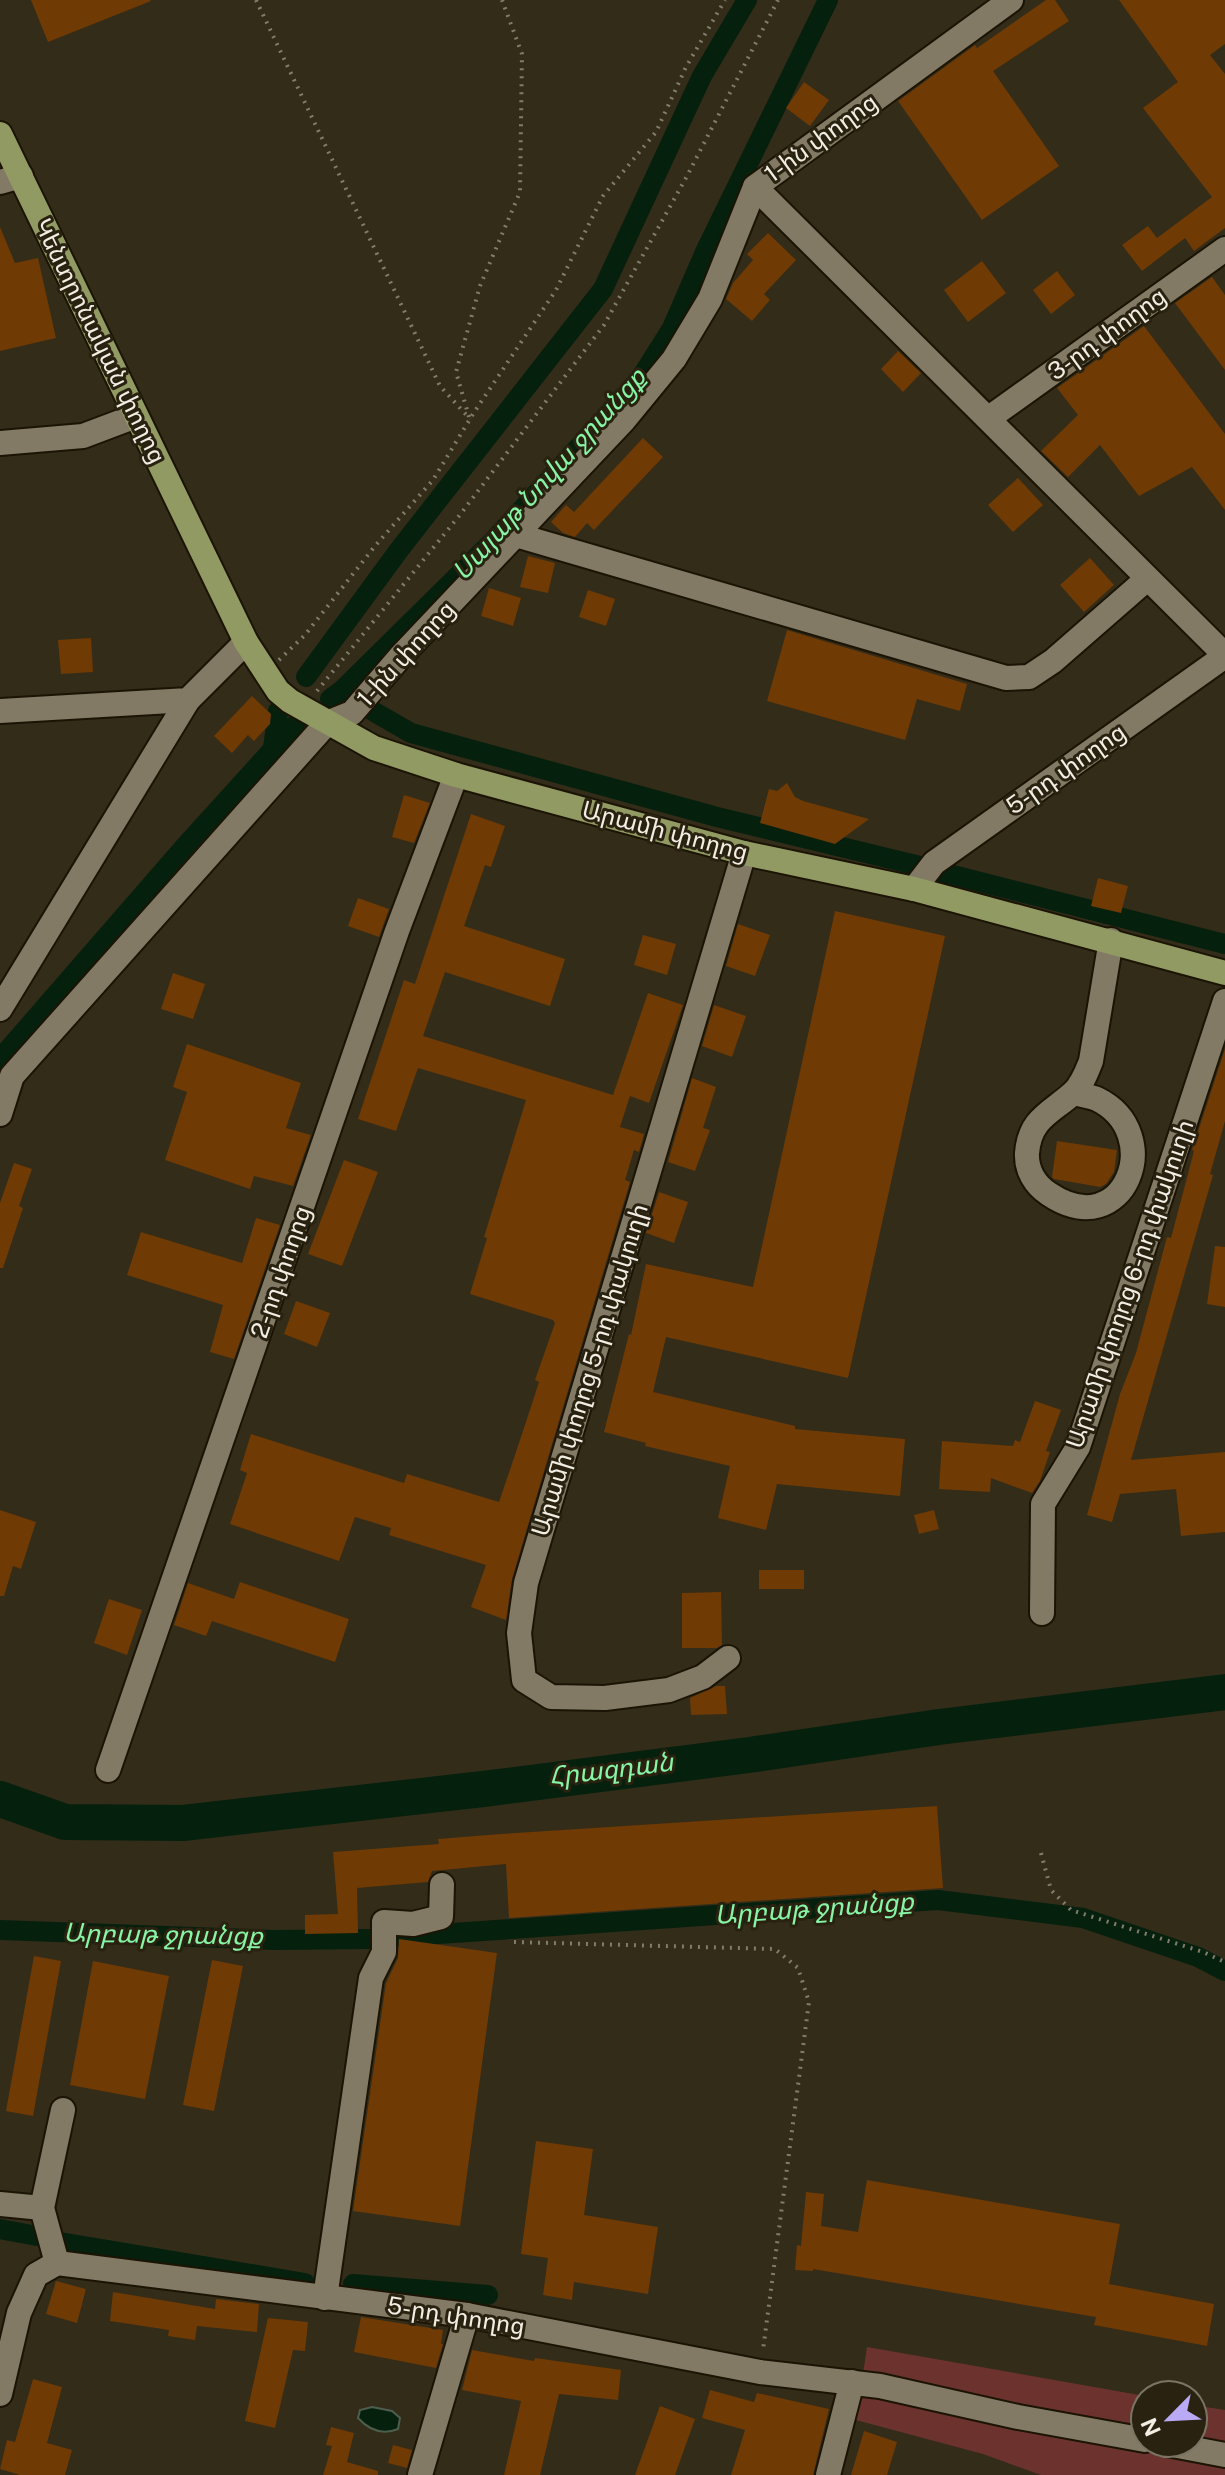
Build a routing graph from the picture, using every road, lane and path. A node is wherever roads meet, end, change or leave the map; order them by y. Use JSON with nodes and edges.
{"nodes":[{"id":1,"x":256,"y":0,"type":"edge"},
{"id":2,"x":502,"y":0,"type":"edge"},
{"id":3,"x":725,"y":0,"type":"edge"},
{"id":4,"x":778,"y":0,"type":"edge"},
{"id":5,"x":1011,"y":0,"type":"edge"},
{"id":6,"x":0,"y":134,"type":"edge"},
{"id":7,"x":11,"y":179,"type":"edge"},
{"id":8,"x":755,"y":187,"type":"junction"},
{"id":9,"x":1225,"y":249,"type":"edge"},
{"id":10,"x":136,"y":416,"type":"junction"},
{"id":11,"x":989,"y":418,"type":"junction"},
{"id":12,"x":470,"y":419,"type":"junction"},
{"id":13,"x":0,"y":443,"type":"edge"},
{"id":14,"x":516,"y":535,"type":"junction"},
{"id":15,"x":199,"y":548,"type":"joint"},
{"id":16,"x":1147,"y":579,"type":"junction"},
{"id":17,"x":246,"y":642,"type":"junction"},
{"id":18,"x":1225,"y":656,"type":"edge"},
{"id":19,"x":266,"y":672,"type":"junction"},
{"id":20,"x":188,"y":700,"type":"junction"},
{"id":21,"x":303,"y":709,"type":"junction"},
{"id":22,"x":0,"y":711,"type":"edge"},
{"id":23,"x":327,"y":723,"type":"junction"},
{"id":24,"x":456,"y":775,"type":"junction"},
{"id":25,"x":744,"y":853,"type":"junction"},
{"id":26,"x":914,"y":889,"type":"junction"},
{"id":27,"x":1111,"y":940,"type":"junction"},
{"id":28,"x":1225,"y":973,"type":"edge"},
{"id":29,"x":1225,"y":1001,"type":"edge"},
{"id":30,"x":0,"y":1009,"type":"edge"},
{"id":31,"x":1074,"y":1093,"type":"junction"},
{"id":32,"x":0,"y":1114,"type":"edge"},
{"id":33,"x":1042,"y":1613,"type":"dead end"},
{"id":34,"x":728,"y":1658,"type":"dead end"},
{"id":35,"x":108,"y":1770,"type":"dead end"},
{"id":36,"x":1041,"y":1853,"type":"dead end"},
{"id":37,"x":442,"y":1885,"type":"dead end"},
{"id":38,"x":514,"y":1942,"type":"dead end"},
{"id":39,"x":1225,"y":1962,"type":"edge"},
{"id":40,"x":63,"y":2110,"type":"dead end"},
{"id":41,"x":0,"y":2204,"type":"edge"},
{"id":42,"x":42,"y":2208,"type":"junction"},
{"id":43,"x":57,"y":2263,"type":"junction"},
{"id":44,"x":325,"y":2298,"type":"junction"},
{"id":45,"x":467,"y":2315,"type":"junction"},
{"id":46,"x":760,"y":2372,"type":"junction"},
{"id":47,"x":852,"y":2382,"type":"junction"},
{"id":48,"x":0,"y":2394,"type":"edge"},
{"id":49,"x":1129,"y":2437,"type":"edge"},
{"id":50,"x":420,"y":2475,"type":"edge"},
{"id":51,"x":828,"y":2475,"type":"edge"}],
"edges":[{"from":1,"to":12,"type":"path"},
{"from":2,"to":12,"type":"path"},
{"from":3,"to":12,"type":"path"},
{"from":4,"to":21,"type":"path"},
{"from":5,"to":8,"type":"street","name":"1-ին փողոց"},
{"from":6,"to":7,"type":"main road","name":"Կենտրոնական փողոց"},
{"from":7,"to":10,"type":"main road","name":"Կենտրոնական փողոց"},
{"from":8,"to":11,"type":"street"},
{"from":8,"to":14,"type":"street","name":"1-ին փողոց"},
{"from":9,"to":11,"type":"street","name":"3-րդ փողոց"},
{"from":10,"to":13,"type":"street"},
{"from":10,"to":15,"type":"main road","name":"Կենտրոնական փողոց"},
{"from":11,"to":16,"type":"street"},
{"from":12,"to":19,"type":"path"},
{"from":14,"to":16,"type":"street"},
{"from":14,"to":23,"type":"street","name":"1-ին փողոց"},
{"from":15,"to":17,"type":"main road","name":"Արամի փողոց"},
{"from":16,"to":18,"type":"street"},
{"from":17,"to":19,"type":"main road","name":"Արամի փողոց"},
{"from":17,"to":20,"type":"street"},
{"from":18,"to":26,"type":"street","name":"5-րդ փողոց"},
{"from":19,"to":21,"type":"main road","name":"Արամի փողոց"},
{"from":20,"to":22,"type":"street"},
{"from":20,"to":30,"type":"street"},
{"from":21,"to":23,"type":"main road","name":"Արամի փողոց"},
{"from":23,"to":24,"type":"main road","name":"Արամի փողոց"},
{"from":23,"to":32,"type":"street","name":"1-ին փողոց"},
{"from":24,"to":25,"type":"main road","name":"Արամի փողոց"},
{"from":24,"to":35,"type":"street","name":"2-րդ փողոց"},
{"from":25,"to":26,"type":"main road","name":"Արամի փողոց"},
{"from":25,"to":34,"type":"street","name":"Արամի փողոց 5-րդ փակուղի"},
{"from":26,"to":27,"type":"main road","name":"Արամի փողոց"},
{"from":27,"to":28,"type":"main road","name":"Արամի փողոց"},
{"from":27,"to":31,"type":"street"},
{"from":29,"to":33,"type":"street","name":"Արամի փողոց 6-րդ փակուղի"},
{"from":31,"to":31,"type":"street"},
{"from":36,"to":39,"type":"path"},
{"from":37,"to":44,"type":"street"},
{"from":38,"to":46,"type":"path"},
{"from":40,"to":42,"type":"street"},
{"from":41,"to":42,"type":"street"},
{"from":42,"to":43,"type":"street"},
{"from":43,"to":44,"type":"street","name":"5-րդ փողոց"},
{"from":43,"to":48,"type":"street"},
{"from":44,"to":45,"type":"street","name":"5-րդ փողոց"},
{"from":45,"to":46,"type":"street","name":"5-րդ փողոց"},
{"from":45,"to":50,"type":"street"},
{"from":46,"to":47,"type":"street","name":"5-րդ փողոց"},
{"from":47,"to":49,"type":"street","name":"5-րդ փողոց"},
{"from":47,"to":51,"type":"street"}]}
